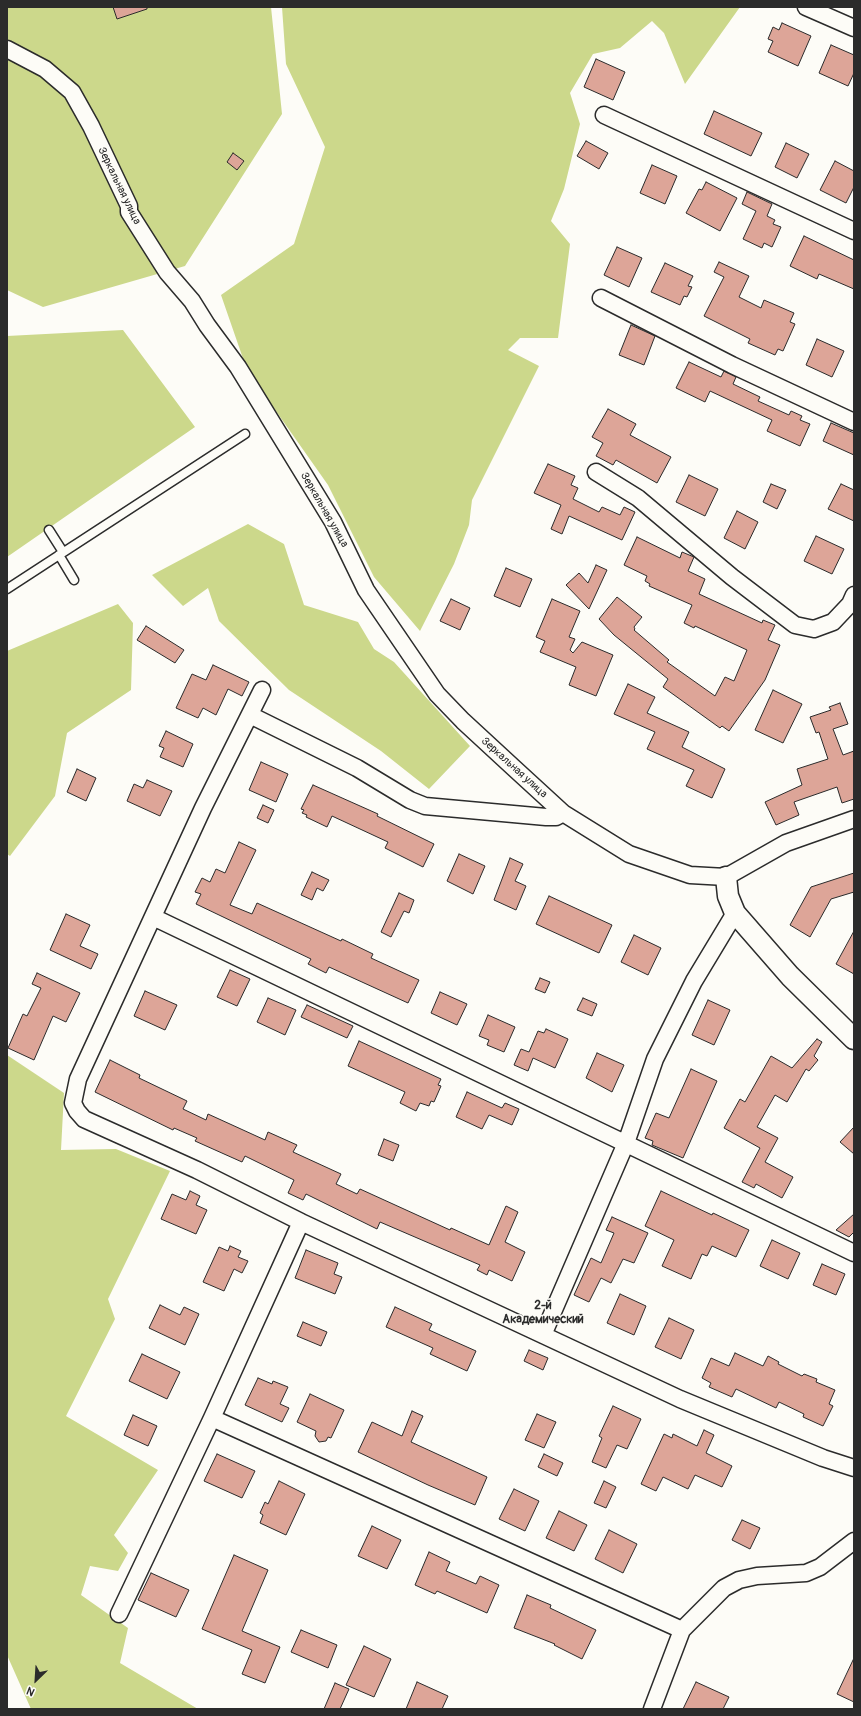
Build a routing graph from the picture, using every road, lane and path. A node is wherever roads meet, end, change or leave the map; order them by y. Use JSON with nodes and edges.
{"nodes":[{"id":1,"x":806,"y":7,"type":"edge"},
{"id":2,"x":854,"y":28,"type":"edge"},
{"id":3,"x":7,"y":49,"type":"edge"},
{"id":4,"x":604,"y":115,"type":"dead end"},
{"id":5,"x":854,"y":231,"type":"edge"},
{"id":6,"x":601,"y":298,"type":"dead end"},
{"id":7,"x":854,"y":422,"type":"edge"},
{"id":8,"x":245,"y":434,"type":"dead end"},
{"id":9,"x":596,"y":472,"type":"dead end"},
{"id":10,"x":49,"y":530,"type":"dead end"},
{"id":11,"x":61,"y":554,"type":"junction"},
{"id":12,"x":74,"y":580,"type":"dead end"},
{"id":13,"x":7,"y":589,"type":"edge"},
{"id":14,"x":854,"y":595,"type":"edge"},
{"id":15,"x":262,"y":690,"type":"dead end"},
{"id":16,"x":250,"y":715,"type":"junction"},
{"id":17,"x":563,"y":813,"type":"junction"},
{"id":18,"x":854,"y":819,"type":"edge"},
{"id":19,"x":726,"y":877,"type":"junction"},
{"id":20,"x":735,"y":914,"type":"junction"},
{"id":21,"x":153,"y":917,"type":"junction"},
{"id":22,"x":854,"y":1039,"type":"edge"},
{"id":23,"x":626,"y":1143,"type":"junction"},
{"id":24,"x":301,"y":1222,"type":"junction"},
{"id":25,"x":854,"y":1253,"type":"edge"},
{"id":26,"x":543,"y":1335,"type":"junction"},
{"id":27,"x":212,"y":1418,"type":"junction"},
{"id":28,"x":854,"y":1468,"type":"edge"},
{"id":29,"x":854,"y":1541,"type":"edge"},
{"id":30,"x":119,"y":1614,"type":"dead end"},
{"id":31,"x":682,"y":1630,"type":"junction"},
{"id":32,"x":652,"y":1709,"type":"edge"}],
"edges":[{"from":1,"to":2,"type":"street"},
{"from":3,"to":17,"type":"street","name":"Зеркальная улица"},
{"from":4,"to":5,"type":"street"},
{"from":6,"to":7,"type":"street"},
{"from":8,"to":11,"type":"lane"},
{"from":9,"to":14,"type":"street"},
{"from":10,"to":11,"type":"lane"},
{"from":11,"to":12,"type":"lane"},
{"from":11,"to":13,"type":"lane"},
{"from":15,"to":16,"type":"street"},
{"from":16,"to":17,"type":"street"},
{"from":16,"to":21,"type":"street"},
{"from":17,"to":19,"type":"street","name":"Зеркальная улица"},
{"from":18,"to":19,"type":"street"},
{"from":19,"to":20,"type":"street"},
{"from":20,"to":22,"type":"street"},
{"from":20,"to":23,"type":"street"},
{"from":21,"to":23,"type":"street"},
{"from":21,"to":24,"type":"street"},
{"from":23,"to":25,"type":"street"},
{"from":23,"to":26,"type":"street"},
{"from":24,"to":26,"type":"street"},
{"from":24,"to":27,"type":"street"},
{"from":26,"to":28,"type":"street"},
{"from":27,"to":30,"type":"street"},
{"from":27,"to":31,"type":"street"},
{"from":29,"to":31,"type":"street"},
{"from":31,"to":32,"type":"street"}]}
